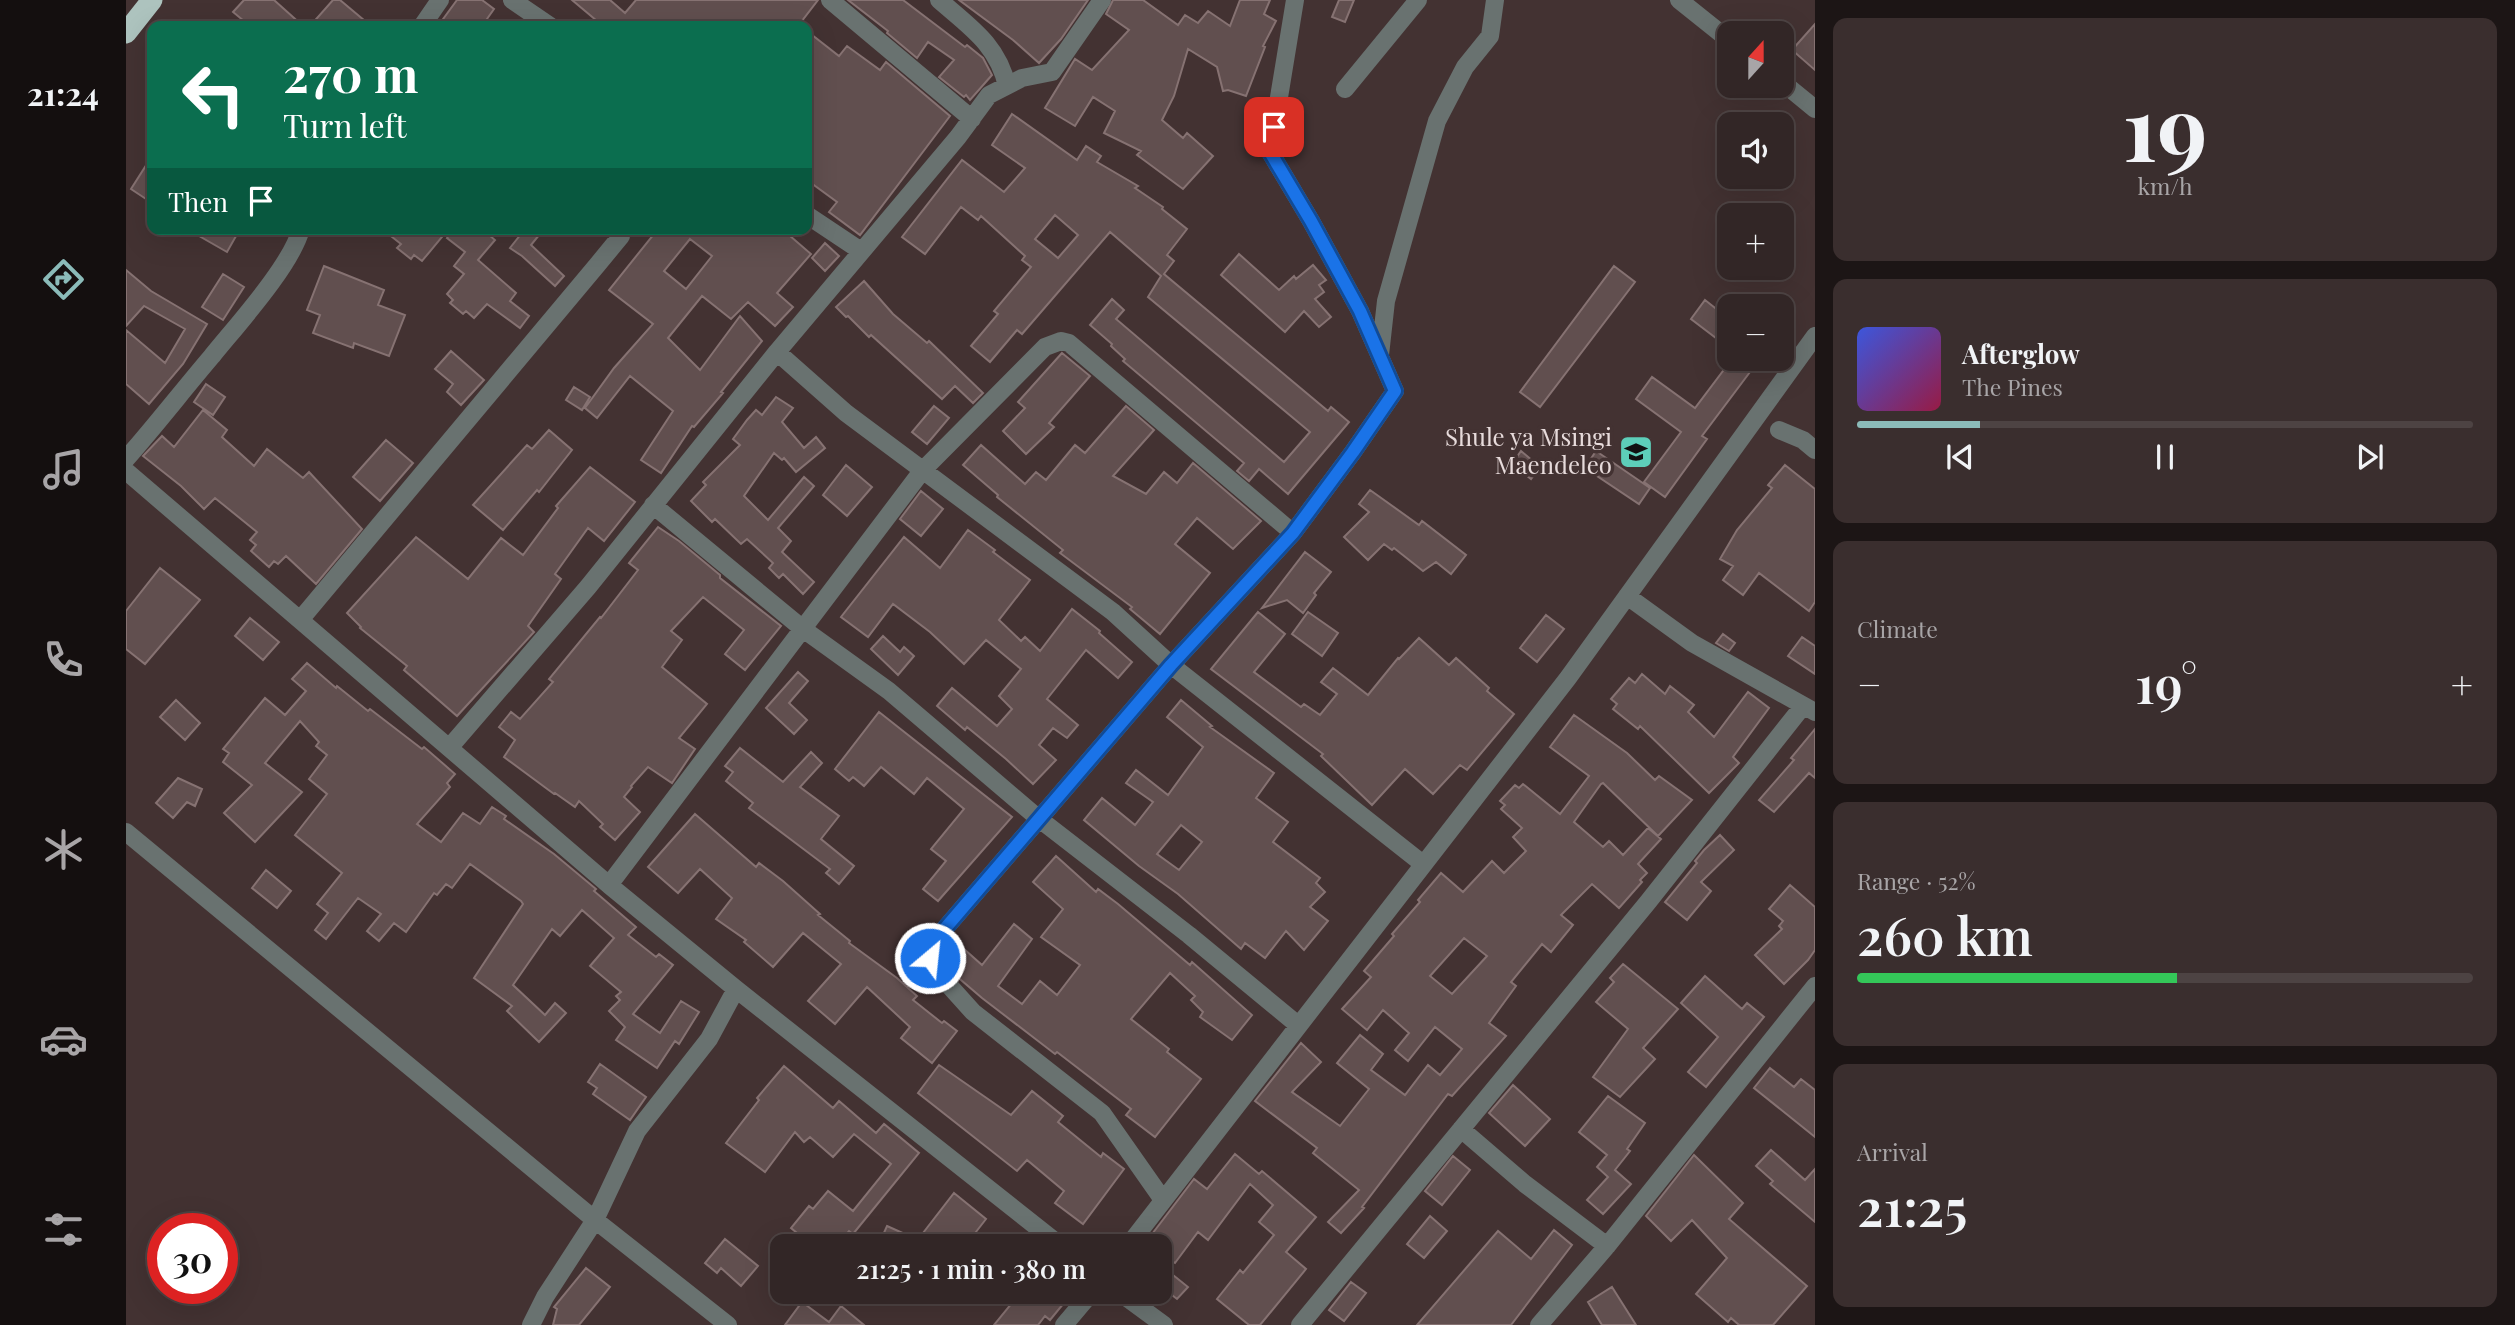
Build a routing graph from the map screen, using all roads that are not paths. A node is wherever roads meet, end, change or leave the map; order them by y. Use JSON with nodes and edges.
{"nodes":[{"id":1,"x":152,"y":0,"type":"edge"},
{"id":2,"x":440,"y":0,"type":"edge"},
{"id":3,"x":512,"y":0,"type":"edge"},
{"id":4,"x":830,"y":0,"type":"edge"},
{"id":5,"x":939,"y":0,"type":"edge"},
{"id":6,"x":1102,"y":0,"type":"edge"},
{"id":7,"x":1295,"y":0,"type":"edge"},
{"id":8,"x":1418,"y":0,"type":"edge"},
{"id":9,"x":1495,"y":0,"type":"edge"},
{"id":10,"x":1679,"y":0,"type":"edge"},
{"id":11,"x":425,"y":21,"type":"edge"},
{"id":12,"x":543,"y":21,"type":"edge"},
{"id":13,"x":1717,"y":30,"type":"edge"},
{"id":14,"x":126,"y":33,"type":"edge"},
{"id":15,"x":1007,"y":86,"type":"junction"},
{"id":16,"x":1345,"y":89,"type":"dead end"},
{"id":17,"x":1794,"y":92,"type":"edge"},
{"id":18,"x":1815,"y":109,"type":"edge"},
{"id":19,"x":971,"y":119,"type":"junction"},
{"id":20,"x":812,"y":218,"type":"edge"},
{"id":21,"x":300,"y":235,"type":"edge"},
{"id":22,"x":620,"y":235,"type":"edge"},
{"id":23,"x":861,"y":251,"type":"junction"},
{"id":24,"x":1815,"y":336,"type":"edge"},
{"id":25,"x":777,"y":352,"type":"junction"},
{"id":26,"x":1380,"y":356,"type":"junction"},
{"id":27,"x":1779,"y":429,"type":"dead end"},
{"id":28,"x":1815,"y":450,"type":"edge"},
{"id":29,"x":126,"y":459,"type":"edge"},
{"id":30,"x":126,"y":471,"type":"edge"},
{"id":31,"x":922,"y":471,"type":"junction"},
{"id":32,"x":653,"y":505,"type":"junction"},
{"id":33,"x":1293,"y":533,"type":"junction"},
{"id":34,"x":1627,"y":596,"type":"junction"},
{"id":35,"x":300,"y":620,"type":"junction"},
{"id":36,"x":803,"y":629,"type":"junction"},
{"id":37,"x":1171,"y":665,"type":"junction"},
{"id":38,"x":1809,"y":709,"type":"edge"},
{"id":39,"x":449,"y":748,"type":"junction"},
{"id":40,"x":1038,"y":818,"type":"junction"},
{"id":41,"x":126,"y":832,"type":"edge"},
{"id":42,"x":1423,"y":863,"type":"junction"},
{"id":43,"x":609,"y":885,"type":"junction"},
{"id":44,"x":1815,"y":986,"type":"edge"},
{"id":45,"x":736,"y":989,"type":"junction"},
{"id":46,"x":1298,"y":1025,"type":"junction"},
{"id":47,"x":1461,"y":1129,"type":"junction"},
{"id":48,"x":1163,"y":1200,"type":"junction"},
{"id":49,"x":595,"y":1220,"type":"junction"},
{"id":50,"x":1046,"y":1234,"type":"edge"},
{"id":51,"x":1137,"y":1234,"type":"edge"},
{"id":52,"x":1607,"y":1246,"type":"junction"},
{"id":53,"x":1082,"y":1304,"type":"edge"},
{"id":54,"x":1135,"y":1304,"type":"edge"},
{"id":55,"x":531,"y":1325,"type":"edge"},
{"id":56,"x":728,"y":1325,"type":"edge"},
{"id":57,"x":1064,"y":1325,"type":"edge"},
{"id":58,"x":1164,"y":1325,"type":"edge"},
{"id":59,"x":1300,"y":1325,"type":"edge"},
{"id":60,"x":1539,"y":1325,"type":"edge"}],
"edges":[{"from":1,"to":14,"type":"highway"},
{"from":2,"to":11,"type":"street"},
{"from":3,"to":12,"type":"street"},
{"from":4,"to":19,"type":"street"},
{"from":5,"to":15,"type":"street"},
{"from":6,"to":15,"type":"street"},
{"from":7,"to":26,"type":"street"},
{"from":8,"to":16,"type":"street"},
{"from":9,"to":26,"type":"street"},
{"from":10,"to":13,"type":"street"},
{"from":15,"to":19,"type":"street"},
{"from":17,"to":18,"type":"street"},
{"from":19,"to":23,"type":"street"},
{"from":20,"to":23,"type":"street"},
{"from":21,"to":29,"type":"street"},
{"from":22,"to":35,"type":"street"},
{"from":23,"to":25,"type":"street"},
{"from":24,"to":34,"type":"street"},
{"from":25,"to":31,"type":"street"},
{"from":25,"to":32,"type":"street"},
{"from":26,"to":33,"type":"street"},
{"from":27,"to":28,"type":"street"},
{"from":30,"to":35,"type":"street"},
{"from":31,"to":33,"type":"street"},
{"from":31,"to":36,"type":"street"},
{"from":31,"to":37,"type":"street"},
{"from":32,"to":36,"type":"street"},
{"from":32,"to":39,"type":"street"},
{"from":33,"to":37,"type":"street"},
{"from":34,"to":38,"type":"street"},
{"from":34,"to":42,"type":"street"},
{"from":35,"to":39,"type":"street"},
{"from":36,"to":40,"type":"street"},
{"from":36,"to":43,"type":"street"},
{"from":37,"to":40,"type":"street"},
{"from":37,"to":42,"type":"street"},
{"from":38,"to":47,"type":"street"},
{"from":39,"to":43,"type":"street"},
{"from":40,"to":46,"type":"street"},
{"from":40,"to":48,"type":"street"},
{"from":41,"to":49,"type":"street"},
{"from":42,"to":46,"type":"street"},
{"from":43,"to":45,"type":"street"},
{"from":44,"to":52,"type":"street"},
{"from":45,"to":49,"type":"street"},
{"from":45,"to":50,"type":"street"},
{"from":46,"to":48,"type":"street"},
{"from":47,"to":52,"type":"street"},
{"from":47,"to":59,"type":"street"},
{"from":48,"to":51,"type":"street"},
{"from":49,"to":55,"type":"street"},
{"from":49,"to":56,"type":"street"},
{"from":52,"to":60,"type":"street"},
{"from":53,"to":57,"type":"street"},
{"from":54,"to":58,"type":"street"}]}
